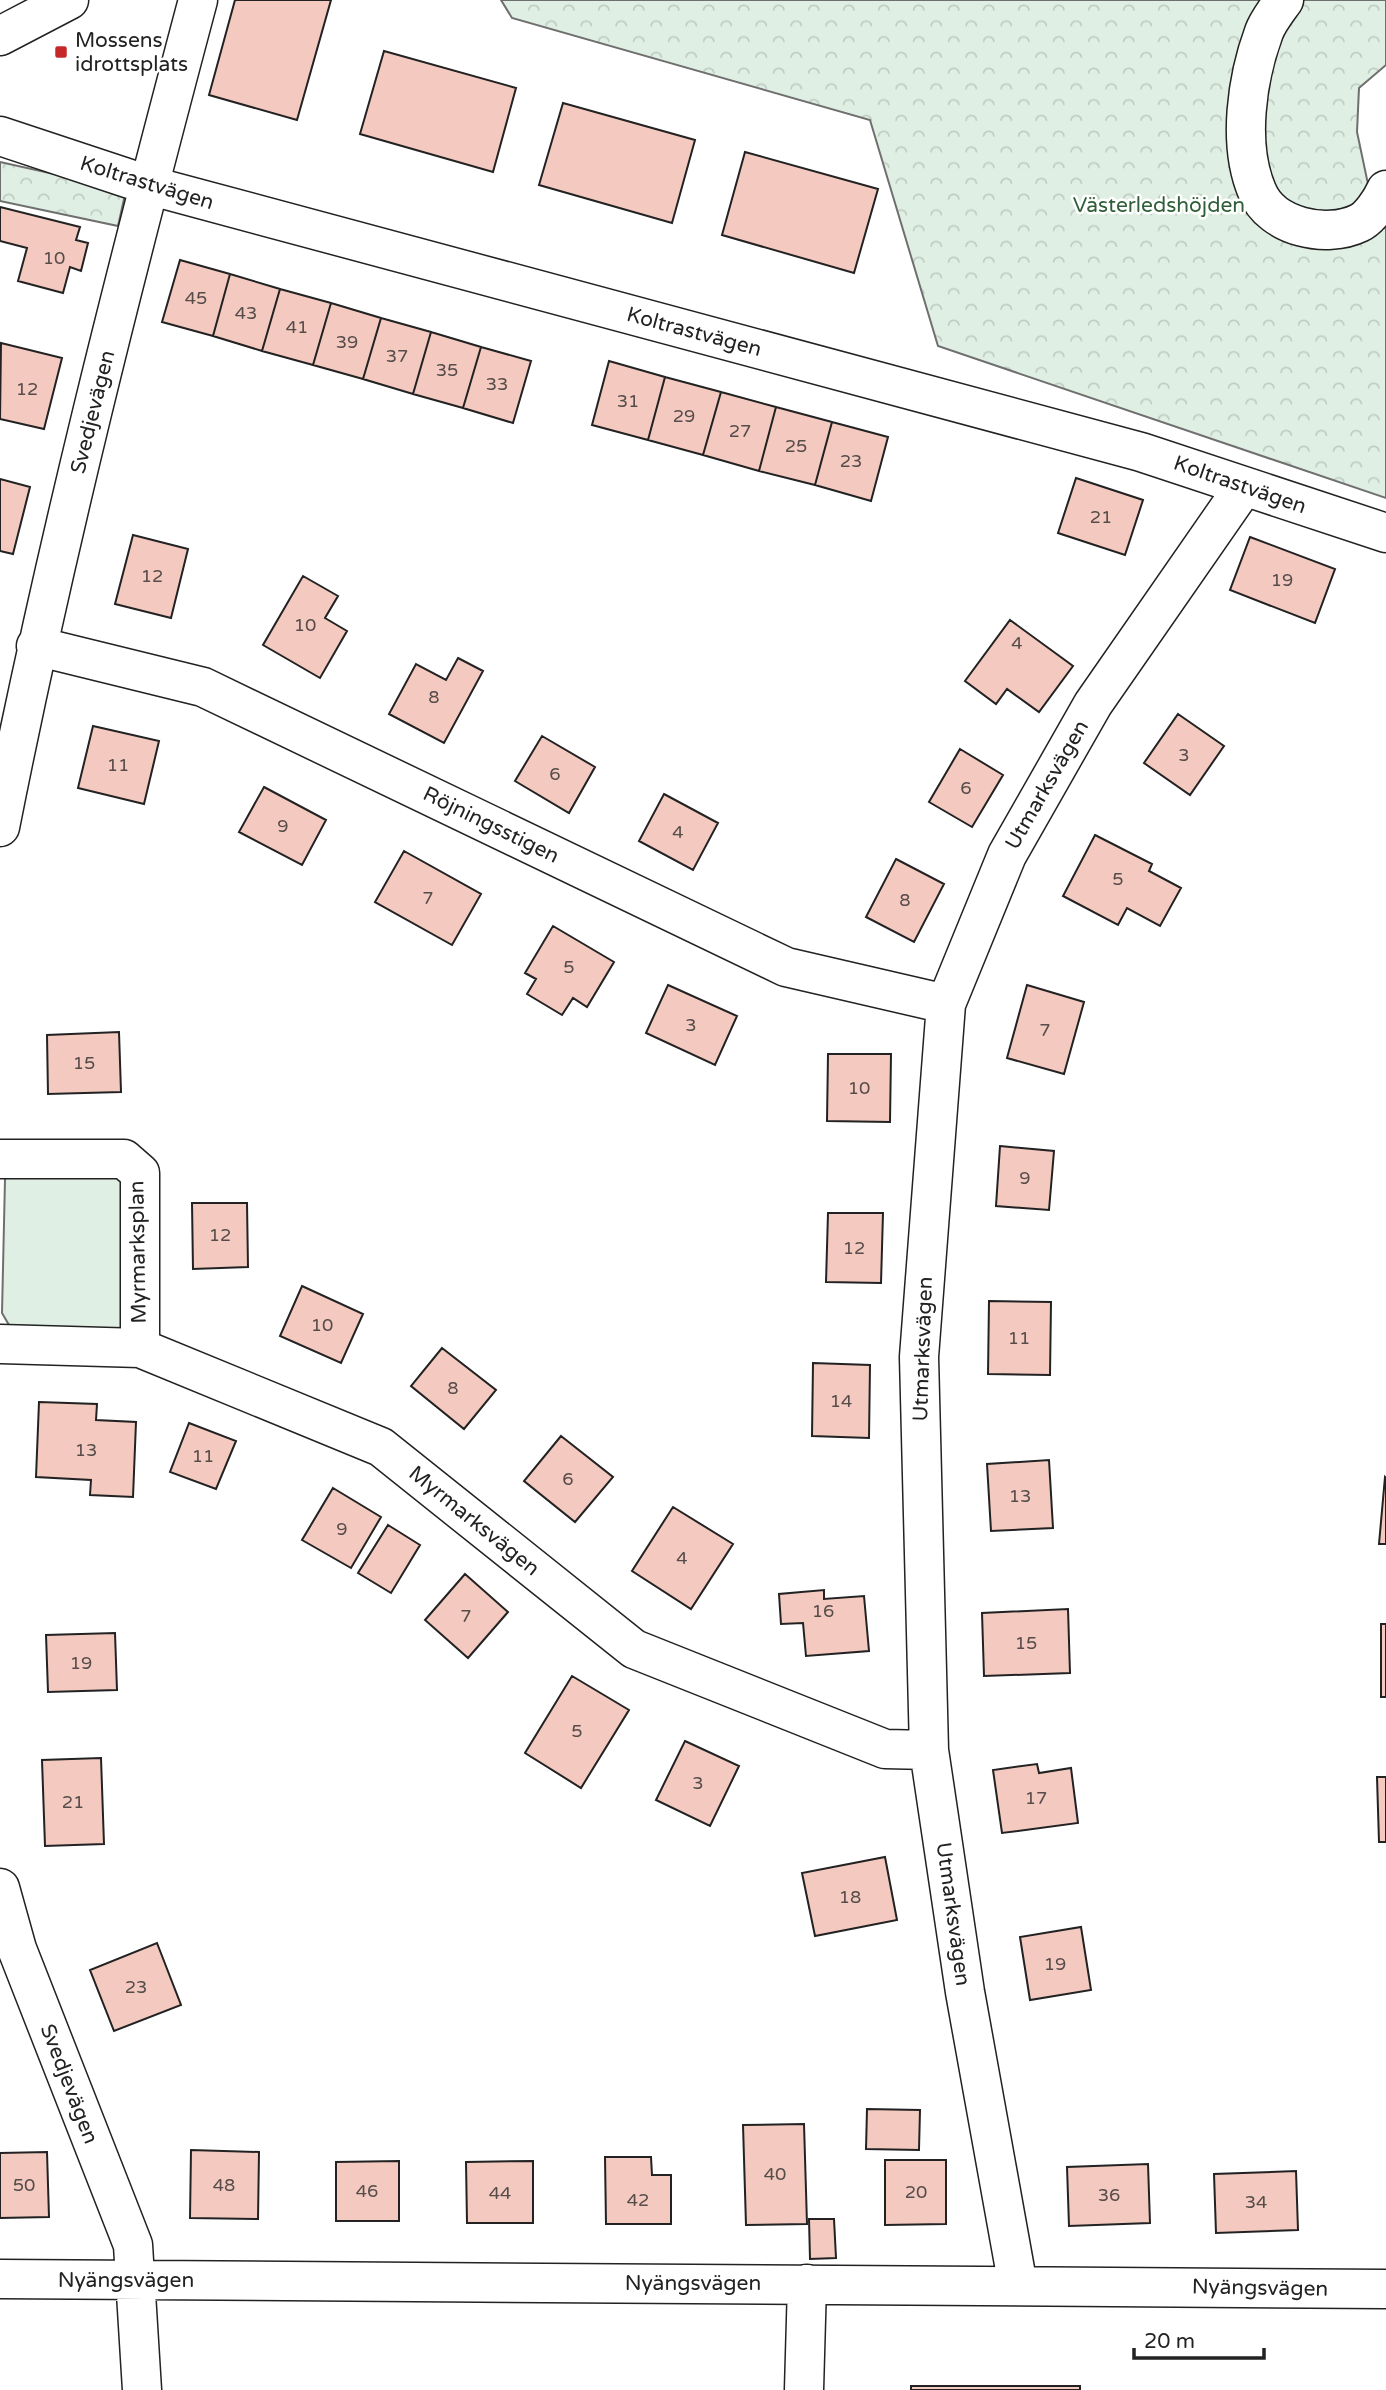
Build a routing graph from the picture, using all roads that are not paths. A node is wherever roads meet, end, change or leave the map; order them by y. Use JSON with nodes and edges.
{"nodes":[{"id":1,"x":69,"y":0,"type":"edge"},
{"id":2,"x":198,"y":0,"type":"edge"},
{"id":3,"x":1283,"y":0,"type":"edge"},
{"id":4,"x":0,"y":36,"type":"edge"},
{"id":5,"x":0,"y":136,"type":"edge"},
{"id":6,"x":148,"y":185,"type":"junction"},
{"id":7,"x":1386,"y":190,"type":"edge"},
{"id":8,"x":1243,"y":488,"type":"junction"},
{"id":9,"x":1386,"y":533,"type":"edge"},
{"id":10,"x":36,"y":646,"type":"junction"},
{"id":11,"x":0,"y":827,"type":"edge"},
{"id":12,"x":946,"y":1004,"type":"junction"},
{"id":13,"x":0,"y":1158,"type":"edge"},
{"id":14,"x":0,"y":1344,"type":"edge"},
{"id":15,"x":140,"y":1348,"type":"junction"},
{"id":16,"x":929,"y":1750,"type":"junction"},
{"id":17,"x":0,"y":1888,"type":"edge"},
{"id":18,"x":0,"y":2279,"type":"edge"},
{"id":19,"x":133,"y":2280,"type":"junction"},
{"id":20,"x":807,"y":2284,"type":"junction"},
{"id":21,"x":1018,"y":2286,"type":"junction"},
{"id":22,"x":1386,"y":2289,"type":"edge"},
{"id":23,"x":142,"y":2390,"type":"edge"},
{"id":24,"x":804,"y":2390,"type":"edge"}],
"edges":[{"from":1,"to":4,"type":"street"},
{"from":2,"to":6,"type":"street","name":"Svedjevägen"},
{"from":3,"to":7,"type":"street"},
{"from":5,"to":6,"type":"street","name":"Koltrastvägen"},
{"from":6,"to":8,"type":"street","name":"Koltrastvägen"},
{"from":6,"to":10,"type":"street","name":"Svedjevägen"},
{"from":8,"to":9,"type":"street","name":"Koltrastvägen"},
{"from":8,"to":12,"type":"street","name":"Utmarksvägen"},
{"from":10,"to":11,"type":"street","name":"Svedjevägen"},
{"from":10,"to":12,"type":"street","name":"Röjningsstigen"},
{"from":12,"to":16,"type":"street","name":"Utmarksvägen"},
{"from":13,"to":15,"type":"street","name":"Myrmarksplan"},
{"from":14,"to":15,"type":"street","name":"Myrmarksvägen"},
{"from":15,"to":16,"type":"street","name":"Myrmarksvägen"},
{"from":16,"to":21,"type":"street","name":"Utmarksvägen"},
{"from":17,"to":19,"type":"street","name":"Svedjevägen"},
{"from":18,"to":19,"type":"street","name":"Nyängsvägen"},
{"from":19,"to":20,"type":"street","name":"Nyängsvägen"},
{"from":19,"to":23,"type":"street","name":"Svedjevägen"},
{"from":20,"to":21,"type":"street","name":"Nyängsvägen"},
{"from":20,"to":24,"type":"street"},
{"from":21,"to":22,"type":"street","name":"Nyängsvägen"}]}
